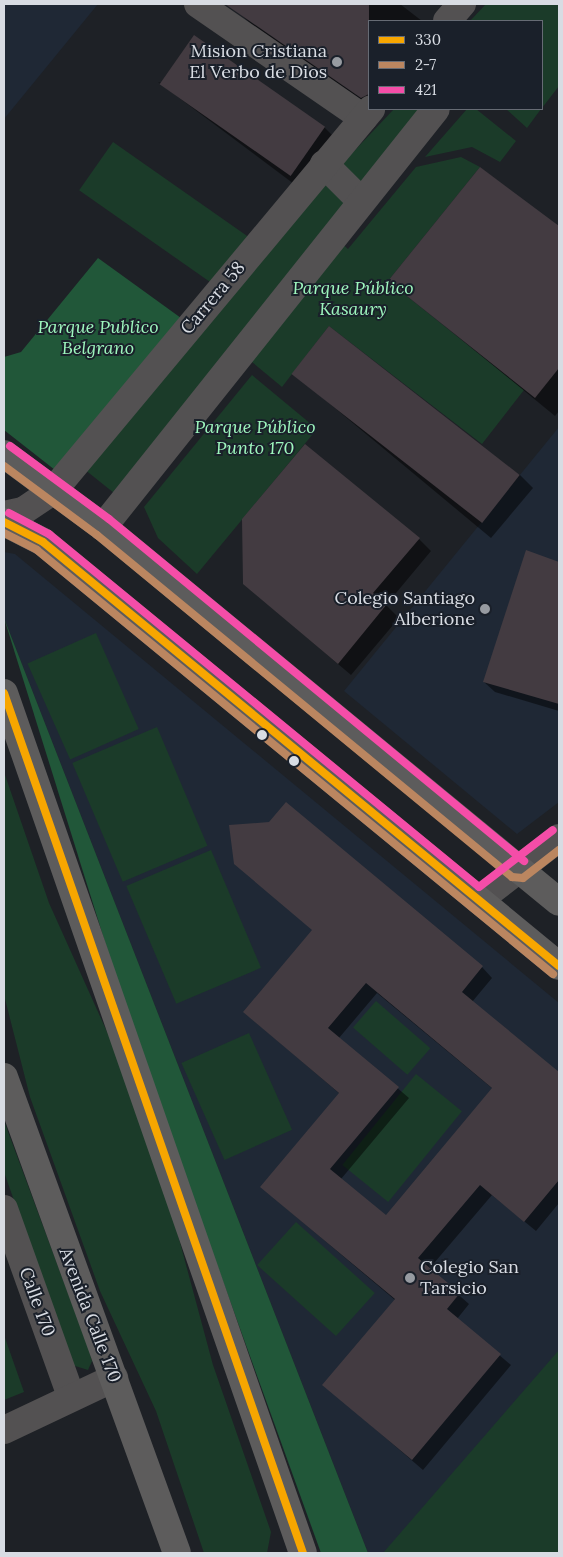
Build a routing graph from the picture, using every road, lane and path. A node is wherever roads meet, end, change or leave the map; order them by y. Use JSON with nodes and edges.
{"nodes":[{"id":1,"x":198,"y":4,"type":"edge"},
{"id":2,"x":462,"y":4,"type":"edge"},
{"id":3,"x":448,"y":20,"type":"edge"},
{"id":4,"x":435,"y":110,"type":"edge"},
{"id":5,"x":367,"y":113,"type":"edge"},
{"id":6,"x":324,"y":164,"type":"junction"},
{"id":7,"x":362,"y":201,"type":"junction"},
{"id":8,"x":4,"y":454,"type":"edge"},
{"id":9,"x":53,"y":491,"type":"junction"},
{"id":10,"x":4,"y":515,"type":"edge"},
{"id":11,"x":4,"y":522,"type":"edge"},
{"id":12,"x":102,"y":526,"type":"junction"},
{"id":13,"x":4,"y":693,"type":"edge"},
{"id":14,"x":4,"y":745,"type":"edge"},
{"id":15,"x":559,"y":838,"type":"edge"},
{"id":16,"x":518,"y":869,"type":"junction"},
{"id":17,"x":479,"y":900,"type":"junction"},
{"id":18,"x":559,"y":902,"type":"edge"},
{"id":19,"x":559,"y":966,"type":"edge"},
{"id":20,"x":100,"y":973,"type":"junction"},
{"id":21,"x":4,"y":1077,"type":"edge"},
{"id":22,"x":4,"y":1209,"type":"edge"},
{"id":23,"x":114,"y":1378,"type":"junction"},
{"id":24,"x":71,"y":1396,"type":"junction"},
{"id":25,"x":127,"y":1413,"type":"junction"},
{"id":26,"x":4,"y":1430,"type":"edge"},
{"id":27,"x":291,"y":1518,"type":"junction"},
{"id":28,"x":177,"y":1553,"type":"edge"},
{"id":29,"x":194,"y":1553,"type":"edge"},
{"id":30,"x":285,"y":1553,"type":"edge"},
{"id":31,"x":303,"y":1553,"type":"edge"}],
"edges":[{"from":1,"to":5,"type":"street"},
{"from":2,"to":3,"type":"street"},
{"from":4,"to":7,"type":"street"},
{"from":5,"to":6,"type":"street","name":"Carrera 58"},
{"from":6,"to":7,"type":"street"},
{"from":6,"to":9,"type":"street","name":"Carrera 58"},
{"from":7,"to":12,"type":"street"},
{"from":8,"to":9,"type":"main road"},
{"from":9,"to":10,"type":"street","name":"Carrera 58"},
{"from":9,"to":12,"type":"main road"},
{"from":11,"to":17,"type":"main road"},
{"from":12,"to":16,"type":"main road"},
{"from":13,"to":20,"type":"main road"},
{"from":14,"to":20,"type":"main road"},
{"from":15,"to":16,"type":"street"},
{"from":16,"to":17,"type":"street"},
{"from":16,"to":18,"type":"main road"},
{"from":17,"to":19,"type":"main road"},
{"from":20,"to":27,"type":"main road"},
{"from":21,"to":23,"type":"main road","name":"Avenida Calle 170"},
{"from":22,"to":24,"type":"street","name":"Calle 170"},
{"from":23,"to":24,"type":"street"},
{"from":23,"to":25,"type":"main road","name":"Avenida Calle 170"},
{"from":24,"to":26,"type":"street"},
{"from":25,"to":28,"type":"main road","name":"Avenida Calle 170"},
{"from":25,"to":29,"type":"main road"},
{"from":27,"to":30,"type":"main road"},
{"from":27,"to":31,"type":"main road"}]}
